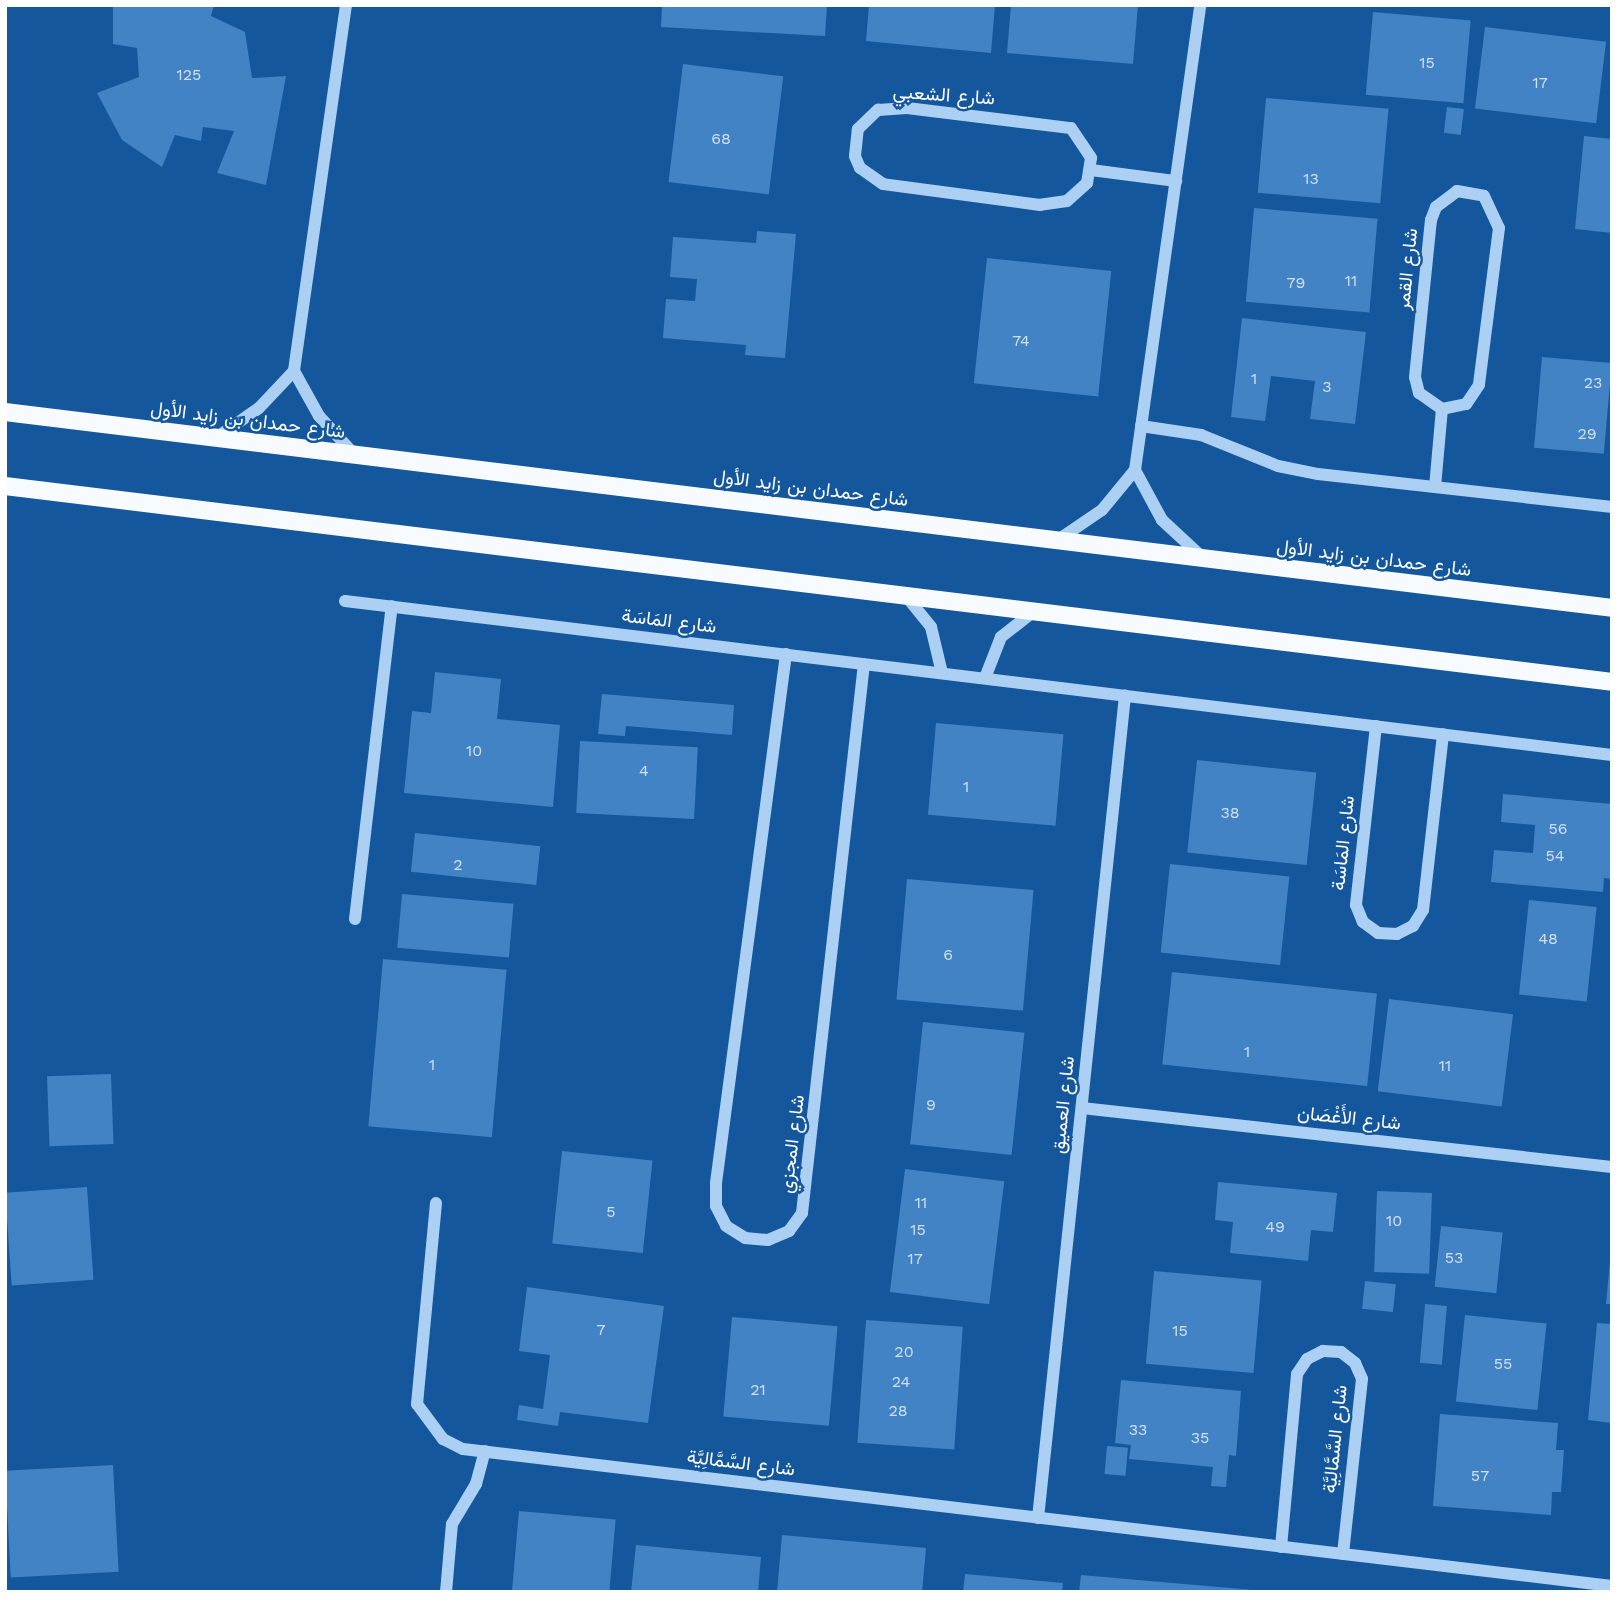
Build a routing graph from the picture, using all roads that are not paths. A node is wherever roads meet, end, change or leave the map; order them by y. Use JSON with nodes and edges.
{"nodes":[{"id":1,"x":346,"y":5,"type":"edge"},
{"id":2,"x":1200,"y":5,"type":"edge"},
{"id":3,"x":1091,"y":170,"type":"junction"},
{"id":4,"x":1176,"y":181,"type":"junction"},
{"id":5,"x":295,"y":371,"type":"junction"},
{"id":6,"x":1442,"y":409,"type":"junction"},
{"id":7,"x":5,"y":412,"type":"edge"},
{"id":8,"x":1141,"y":426,"type":"junction"},
{"id":9,"x":216,"y":438,"type":"junction"},
{"id":10,"x":354,"y":454,"type":"junction"},
{"id":11,"x":1135,"y":470,"type":"junction"},
{"id":12,"x":5,"y":486,"type":"edge"},
{"id":13,"x":1435,"y":487,"type":"junction"},
{"id":14,"x":1612,"y":507,"type":"edge"},
{"id":15,"x":1058,"y":540,"type":"junction"},
{"id":16,"x":1205,"y":558,"type":"junction"},
{"id":17,"x":906,"y":596,"type":"junction"},
{"id":18,"x":345,"y":601,"type":"dead end"},
{"id":19,"x":392,"y":606,"type":"junction"},
{"id":20,"x":1612,"y":608,"type":"edge"},
{"id":21,"x":1033,"y":612,"type":"junction"},
{"id":22,"x":786,"y":654,"type":"junction"},
{"id":23,"x":864,"y":664,"type":"junction"},
{"id":24,"x":942,"y":673,"type":"junction"},
{"id":25,"x":985,"y":678,"type":"junction"},
{"id":26,"x":1612,"y":682,"type":"edge"},
{"id":27,"x":1125,"y":696,"type":"junction"},
{"id":28,"x":1376,"y":726,"type":"junction"},
{"id":29,"x":1443,"y":734,"type":"junction"},
{"id":30,"x":1612,"y":755,"type":"edge"},
{"id":31,"x":355,"y":919,"type":"dead end"},
{"id":32,"x":1082,"y":1108,"type":"junction"},
{"id":33,"x":1612,"y":1167,"type":"edge"},
{"id":34,"x":436,"y":1203,"type":"dead end"},
{"id":35,"x":485,"y":1451,"type":"junction"},
{"id":36,"x":1038,"y":1518,"type":"junction"},
{"id":37,"x":1281,"y":1547,"type":"junction"},
{"id":38,"x":1343,"y":1554,"type":"junction"},
{"id":39,"x":1612,"y":1586,"type":"edge"},
{"id":40,"x":446,"y":1592,"type":"edge"}],
"edges":[{"from":1,"to":5,"type":"street"},
{"from":2,"to":4,"type":"street"},
{"from":3,"to":3,"type":"street","name":"شارع الشعبي"},
{"from":3,"to":4,"type":"street"},
{"from":4,"to":8,"type":"street"},
{"from":5,"to":9,"type":"street"},
{"from":5,"to":10,"type":"street"},
{"from":6,"to":6,"type":"street","name":"شارع القمر"},
{"from":6,"to":13,"type":"street"},
{"from":7,"to":9,"type":"main road","name":"شارع حمدان بن زايد الأول"},
{"from":8,"to":11,"type":"street"},
{"from":8,"to":13,"type":"street"},
{"from":9,"to":10,"type":"main road","name":"شارع حمدان بن زايد الأول"},
{"from":10,"to":15,"type":"main road","name":"شارع حمدان بن زايد الأول"},
{"from":11,"to":15,"type":"street"},
{"from":11,"to":16,"type":"street"},
{"from":12,"to":17,"type":"main road"},
{"from":13,"to":14,"type":"street"},
{"from":15,"to":16,"type":"main road","name":"شارع حمدان بن زايد الأول"},
{"from":16,"to":20,"type":"main road","name":"شارع حمدان بن زايد الأول"},
{"from":17,"to":21,"type":"main road"},
{"from":17,"to":24,"type":"street"},
{"from":18,"to":19,"type":"street","name":"شارع المَاسَة"},
{"from":19,"to":22,"type":"street","name":"شارع المَاسَة"},
{"from":19,"to":31,"type":"street"},
{"from":21,"to":25,"type":"street"},
{"from":21,"to":26,"type":"main road"},
{"from":22,"to":23,"type":"street","name":"شارع المَاسَة"},
{"from":22,"to":23,"type":"street","name":"شارع المجزي"},
{"from":23,"to":24,"type":"street","name":"شارع المَاسَة"},
{"from":24,"to":25,"type":"street","name":"شارع المَاسَة"},
{"from":25,"to":27,"type":"street","name":"شارع المَاسَة"},
{"from":27,"to":28,"type":"street","name":"شارع المَاسَة"},
{"from":27,"to":32,"type":"street","name":"شارع العميق"},
{"from":28,"to":29,"type":"street","name":"شارع المَاسَة"},
{"from":28,"to":29,"type":"street","name":"شارع المَاسَة"},
{"from":29,"to":30,"type":"street","name":"شارع المَاسَة"},
{"from":32,"to":33,"type":"street","name":"شارع الأَغْصَان"},
{"from":32,"to":36,"type":"street","name":"شارع العميق"},
{"from":34,"to":35,"type":"street","name":"شارع السَّمَّالِيَّة"},
{"from":35,"to":36,"type":"street","name":"شارع السَّمَّالِيَّة"},
{"from":35,"to":40,"type":"street"},
{"from":36,"to":37,"type":"street","name":"شارع السَّمَّالِيَّة"},
{"from":37,"to":38,"type":"street","name":"شارع السَّمَّالِيَّة"},
{"from":37,"to":38,"type":"street","name":"شارع السَّمَّالِيَّة"},
{"from":38,"to":39,"type":"street","name":"شارع السَّمَّالِيَّة"}]}
